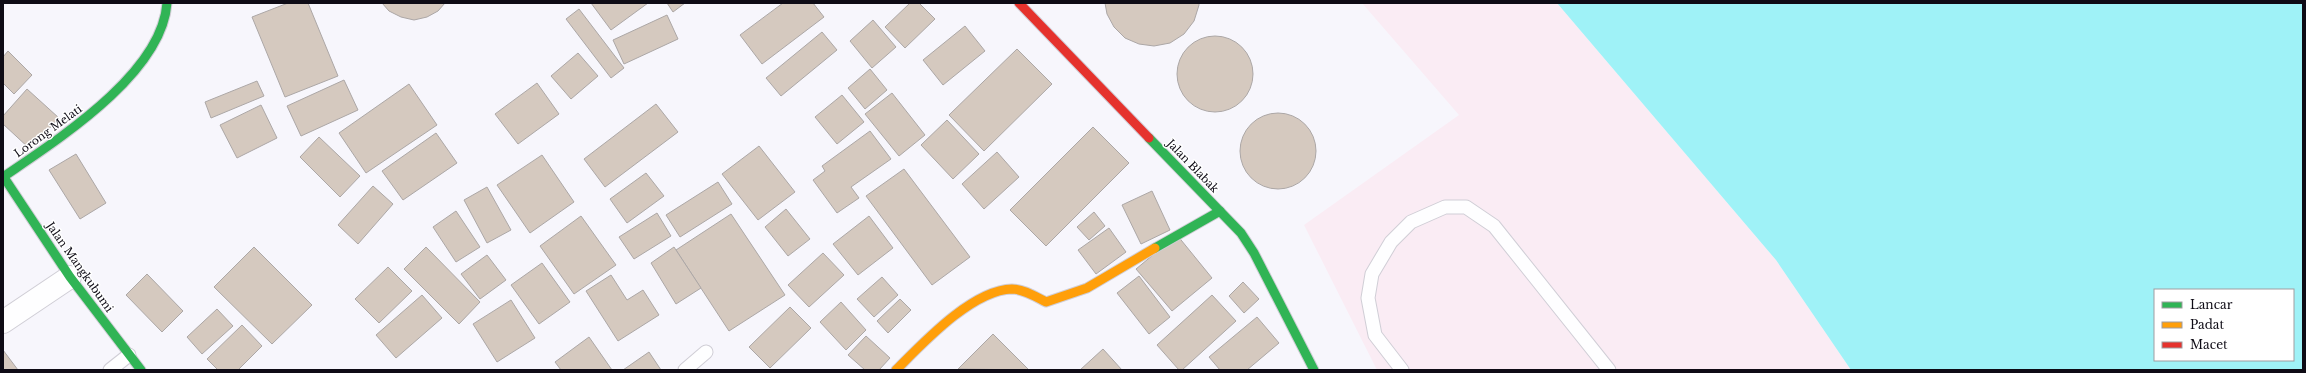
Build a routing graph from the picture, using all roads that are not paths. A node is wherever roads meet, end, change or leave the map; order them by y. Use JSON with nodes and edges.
{"nodes":[{"id":1,"x":167,"y":3,"type":"edge"},
{"id":2,"x":1019,"y":3,"type":"edge"},
{"id":3,"x":3,"y":177,"type":"edge"},
{"id":4,"x":1220,"y":211,"type":"junction"},
{"id":5,"x":70,"y":277,"type":"junction"},
{"id":6,"x":3,"y":322,"type":"edge"},
{"id":7,"x":706,"y":352,"type":"dead end"},
{"id":8,"x":129,"y":355,"type":"junction"},
{"id":9,"x":110,"y":370,"type":"edge"},
{"id":10,"x":141,"y":370,"type":"edge"},
{"id":11,"x":685,"y":370,"type":"edge"},
{"id":12,"x":896,"y":370,"type":"edge"},
{"id":13,"x":1314,"y":370,"type":"edge"},
{"id":14,"x":1402,"y":370,"type":"edge"},
{"id":15,"x":1609,"y":370,"type":"edge"}],
"edges":[{"from":1,"to":3,"type":"street","name":"Lorong Melati"},
{"from":2,"to":4,"type":"street","name":"Jalan Blabak"},
{"from":3,"to":5,"type":"street","name":"Jalan Mangkubumi"},
{"from":4,"to":12,"type":"street"},
{"from":4,"to":13,"type":"street","name":"Jalan Blabak"},
{"from":5,"to":6,"type":"street"},
{"from":5,"to":8,"type":"street","name":"Jalan Mangkubumi"},
{"from":7,"to":11,"type":"lane"},
{"from":8,"to":9,"type":"lane"},
{"from":8,"to":10,"type":"street","name":"Jalan Mangkubumi"},
{"from":14,"to":15,"type":"lane"}]}
